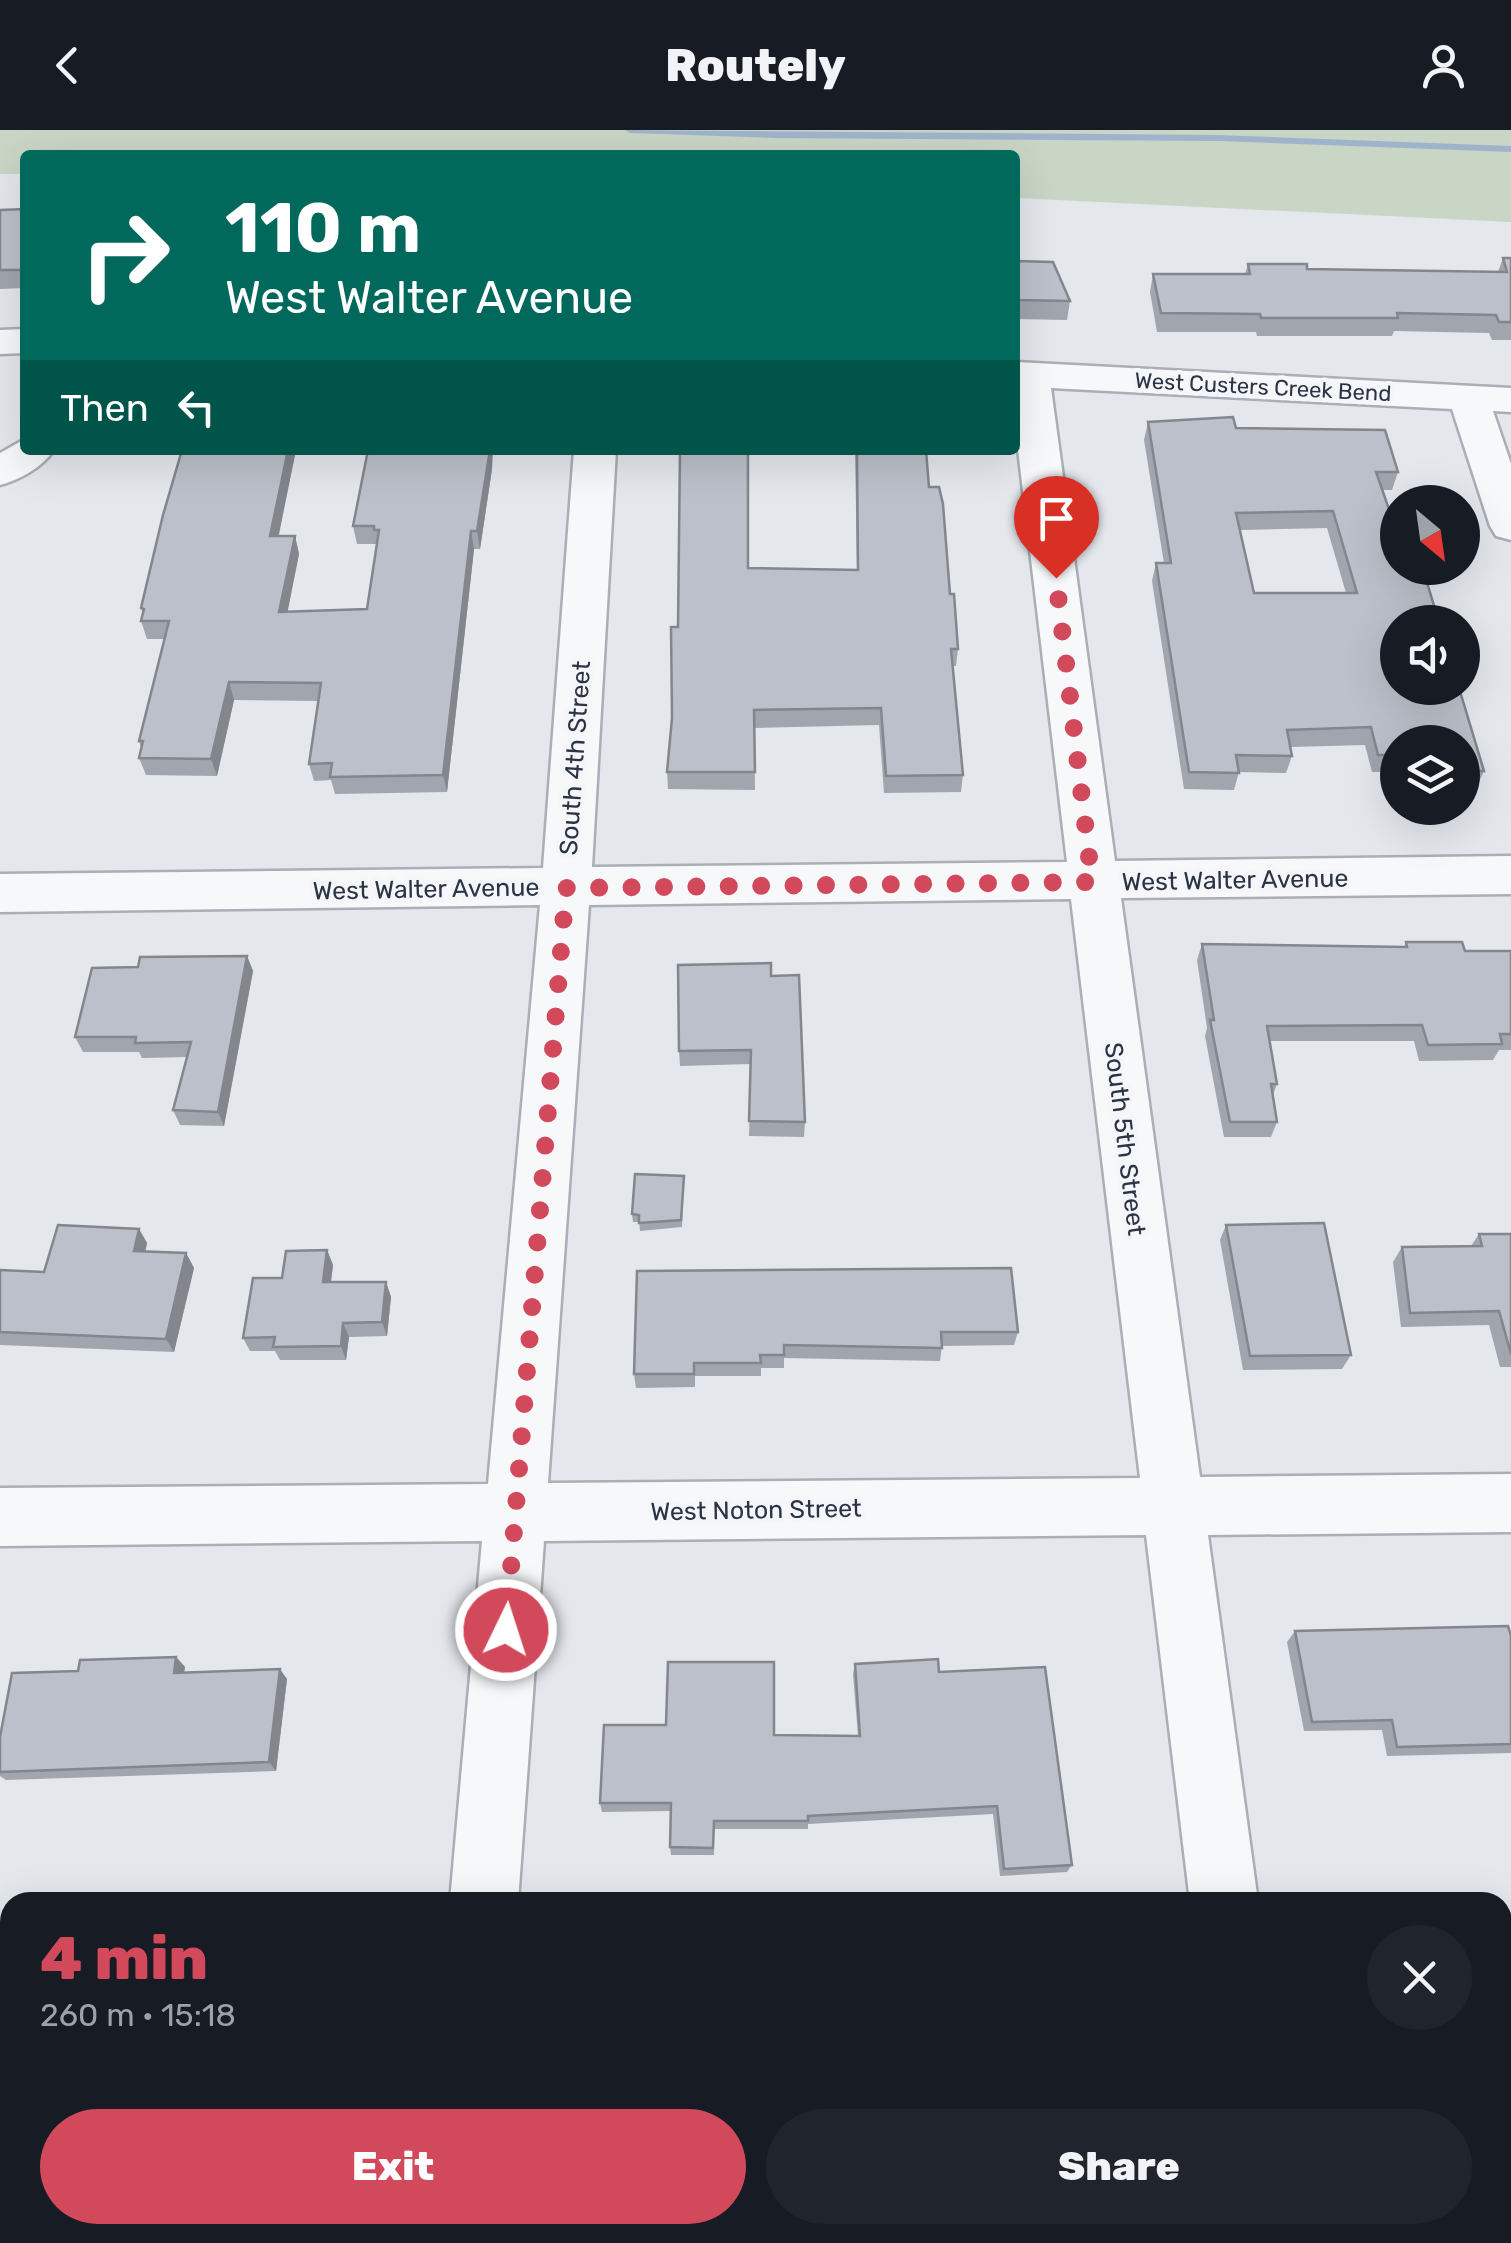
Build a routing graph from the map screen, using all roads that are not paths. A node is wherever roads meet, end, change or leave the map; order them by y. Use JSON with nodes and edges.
{"nodes":[{"id":1,"x":1022,"y":374,"type":"edge"},
{"id":2,"x":1468,"y":398,"type":"junction"},
{"id":3,"x":1511,"y":400,"type":"edge"},
{"id":4,"x":26,"y":455,"type":"edge"},
{"id":5,"x":595,"y":455,"type":"edge"},
{"id":6,"x":0,"y":472,"type":"edge"},
{"id":7,"x":1511,"y":526,"type":"edge"},
{"id":8,"x":1511,"y":875,"type":"edge"},
{"id":9,"x":1092,"y":882,"type":"junction"},
{"id":10,"x":566,"y":888,"type":"junction"},
{"id":11,"x":3,"y":904,"type":"edge"},
{"id":12,"x":1511,"y":1503,"type":"edge"},
{"id":13,"x":1172,"y":1506,"type":"junction"},
{"id":14,"x":515,"y":1513,"type":"junction"},
{"id":15,"x":0,"y":1517,"type":"edge"},
{"id":16,"x":485,"y":1892,"type":"edge"},
{"id":17,"x":1223,"y":1892,"type":"edge"}],
"edges":[{"from":1,"to":2,"type":"street","name":"West Custers Creek Bend"},
{"from":1,"to":9,"type":"street","name":"South 5th Street"},
{"from":2,"to":3,"type":"street","name":"West Custers Creek Bend"},
{"from":2,"to":7,"type":"street"},
{"from":4,"to":6,"type":"street"},
{"from":5,"to":10,"type":"street","name":"South 4th Street"},
{"from":8,"to":9,"type":"street","name":"West Walter Avenue"},
{"from":9,"to":10,"type":"street","name":"West Walter Avenue"},
{"from":9,"to":13,"type":"street","name":"South 5th Street"},
{"from":10,"to":11,"type":"street","name":"West Walter Avenue"},
{"from":10,"to":14,"type":"street","name":"South 4th Street"},
{"from":12,"to":13,"type":"street","name":"West Noton Street"},
{"from":13,"to":14,"type":"street","name":"West Noton Street"},
{"from":13,"to":17,"type":"street","name":"South 5th Street"},
{"from":14,"to":15,"type":"street","name":"West Noton Street"},
{"from":14,"to":16,"type":"street","name":"South 4th Street"}]}
